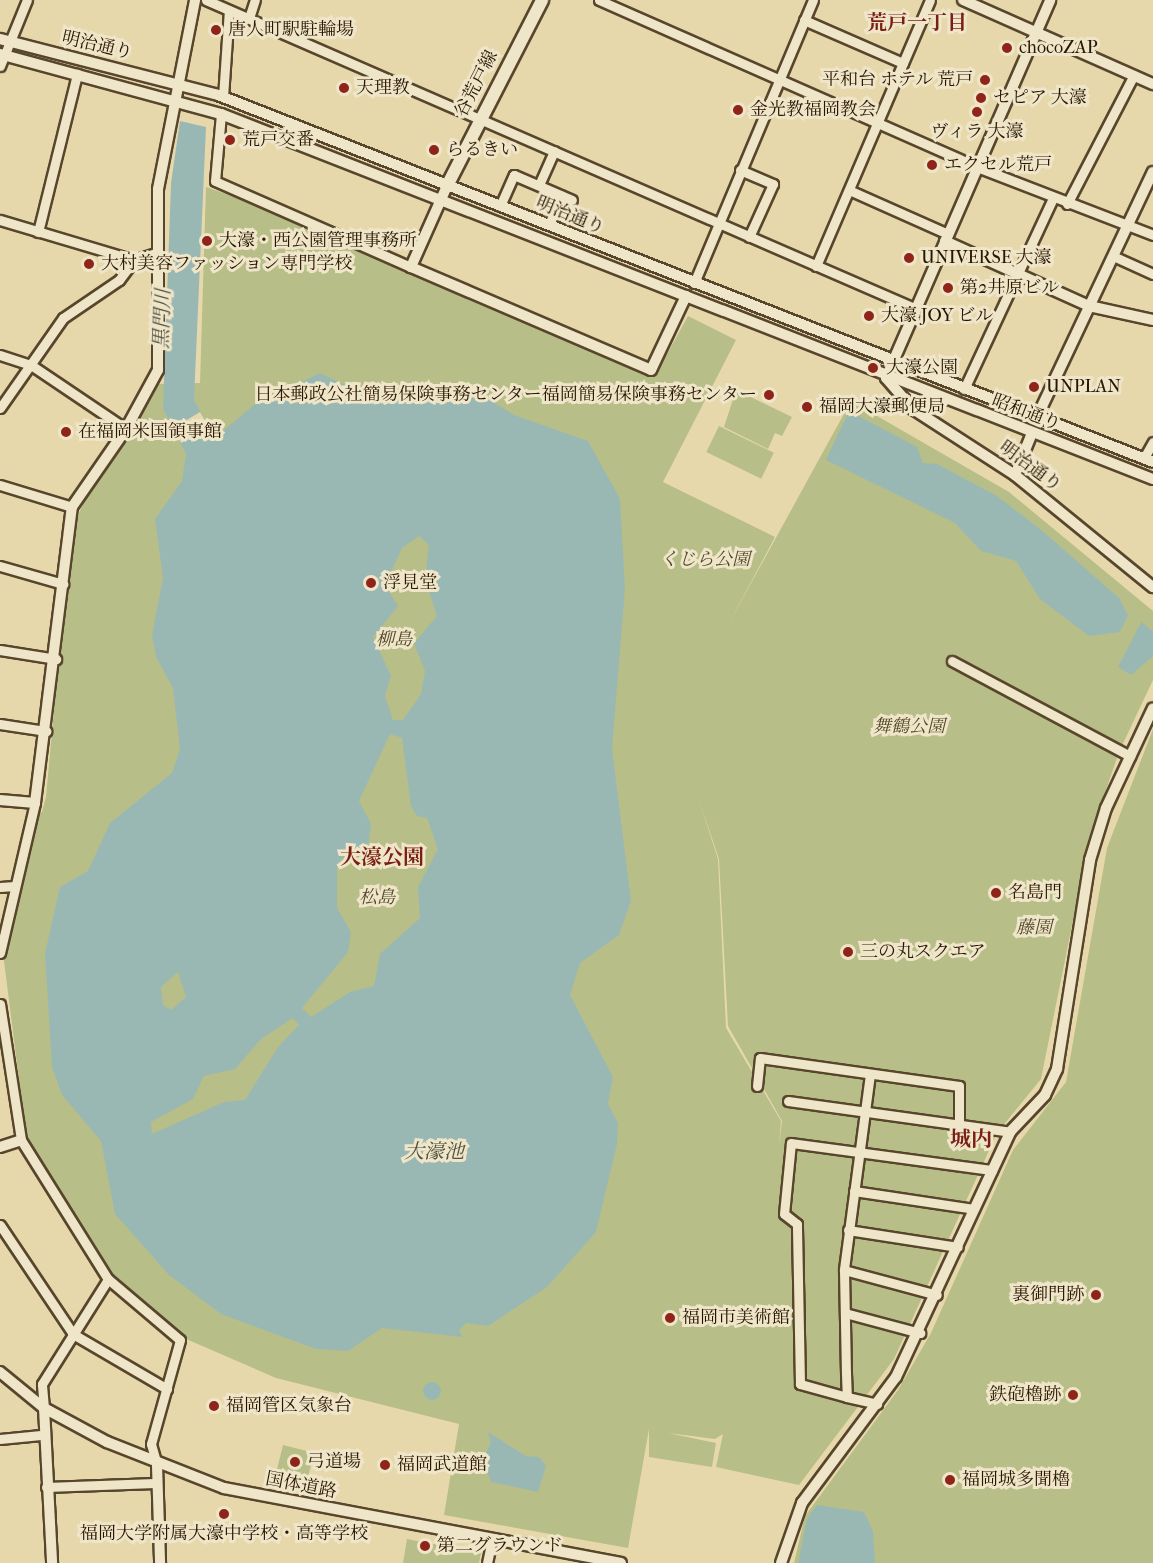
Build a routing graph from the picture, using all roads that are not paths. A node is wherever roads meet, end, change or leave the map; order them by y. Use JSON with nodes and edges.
{"nodes":[{"id":1,"x":27,"y":0,"type":"edge"},
{"id":2,"x":195,"y":0,"type":"edge"},
{"id":3,"x":206,"y":0,"type":"edge"},
{"id":4,"x":255,"y":0,"type":"edge"},
{"id":5,"x":542,"y":0,"type":"edge"},
{"id":6,"x":599,"y":0,"type":"edge"},
{"id":7,"x":813,"y":0,"type":"edge"},
{"id":8,"x":930,"y":0,"type":"edge"},
{"id":9,"x":963,"y":0,"type":"edge"},
{"id":10,"x":1050,"y":0,"type":"edge"},
{"id":11,"x":229,"y":10,"type":"junction"},
{"id":12,"x":249,"y":18,"type":"junction"},
{"id":13,"x":804,"y":20,"type":"junction"},
{"id":14,"x":1036,"y":33,"type":"junction"},
{"id":15,"x":0,"y":39,"type":"edge"},
{"id":16,"x":14,"y":43,"type":"junction"},
{"id":17,"x":4,"y":55,"type":"edge"},
{"id":18,"x":903,"y":63,"type":"junction"},
{"id":19,"x":0,"y":66,"type":"edge"},
{"id":20,"x":77,"y":74,"type":"junction"},
{"id":21,"x":1134,"y":75,"type":"junction"},
{"id":22,"x":778,"y":80,"type":"junction"},
{"id":23,"x":184,"y":83,"type":"junction"},
{"id":24,"x":1153,"y":84,"type":"edge"},
{"id":25,"x":220,"y":96,"type":"junction"},
{"id":26,"x":178,"y":101,"type":"junction"},
{"id":27,"x":217,"y":113,"type":"junction"},
{"id":28,"x":479,"y":118,"type":"junction"},
{"id":29,"x":878,"y":124,"type":"junction"},
{"id":30,"x":554,"y":151,"type":"junction"},
{"id":31,"x":977,"y":168,"type":"junction"},
{"id":32,"x":740,"y":170,"type":"junction"},
{"id":33,"x":1153,"y":172,"type":"edge"},
{"id":34,"x":539,"y":185,"type":"junction"},
{"id":35,"x":1150,"y":185,"type":"edge"},
{"id":36,"x":447,"y":186,"type":"junction"},
{"id":37,"x":849,"y":190,"type":"junction"},
{"id":38,"x":561,"y":195,"type":"junction"},
{"id":39,"x":1053,"y":198,"type":"junction"},
{"id":40,"x":572,"y":200,"type":"dead end"},
{"id":41,"x":439,"y":202,"type":"junction"},
{"id":42,"x":1067,"y":204,"type":"junction"},
{"id":43,"x":500,"y":206,"type":"junction"},
{"id":44,"x":0,"y":220,"type":"edge"},
{"id":45,"x":549,"y":225,"type":"junction"},
{"id":46,"x":720,"y":225,"type":"junction"},
{"id":47,"x":1126,"y":228,"type":"junction"},
{"id":48,"x":38,"y":232,"type":"junction"},
{"id":49,"x":1153,"y":235,"type":"edge"},
{"id":50,"x":749,"y":237,"type":"junction"},
{"id":51,"x":946,"y":238,"type":"junction"},
{"id":52,"x":158,"y":252,"type":"junction"},
{"id":53,"x":1113,"y":256,"type":"junction"},
{"id":54,"x":134,"y":260,"type":"junction"},
{"id":55,"x":816,"y":266,"type":"junction"},
{"id":56,"x":411,"y":267,"type":"junction"},
{"id":57,"x":1017,"y":274,"type":"junction"},
{"id":58,"x":1153,"y":274,"type":"edge"},
{"id":59,"x":694,"y":283,"type":"junction"},
{"id":60,"x":686,"y":296,"type":"junction"},
{"id":61,"x":1089,"y":306,"type":"junction"},
{"id":62,"x":914,"y":308,"type":"junction"},
{"id":63,"x":1153,"y":320,"type":"edge"},
{"id":64,"x":0,"y":355,"type":"edge"},
{"id":65,"x":892,"y":361,"type":"junction"},
{"id":66,"x":31,"y":365,"type":"junction"},
{"id":67,"x":886,"y":378,"type":"junction"},
{"id":68,"x":964,"y":389,"type":"junction"},
{"id":69,"x":0,"y":408,"type":"edge"},
{"id":70,"x":1037,"y":417,"type":"junction"},
{"id":71,"x":126,"y":429,"type":"junction"},
{"id":72,"x":1032,"y":433,"type":"junction"},
{"id":73,"x":1153,"y":442,"type":"edge"},
{"id":74,"x":1148,"y":460,"type":"edge"},
{"id":75,"x":1015,"y":475,"type":"junction"},
{"id":76,"x":1153,"y":479,"type":"edge"},
{"id":77,"x":0,"y":485,"type":"edge"},
{"id":78,"x":72,"y":507,"type":"junction"},
{"id":79,"x":0,"y":566,"type":"edge"},
{"id":80,"x":63,"y":584,"type":"junction"},
{"id":81,"x":1153,"y":586,"type":"edge"},
{"id":82,"x":0,"y":650,"type":"edge"},
{"id":83,"x":56,"y":659,"type":"junction"},
{"id":84,"x":952,"y":661,"type":"dead end"},
{"id":85,"x":1153,"y":708,"type":"edge"},
{"id":86,"x":0,"y":724,"type":"edge"},
{"id":87,"x":46,"y":731,"type":"junction"},
{"id":88,"x":1130,"y":756,"type":"junction"},
{"id":89,"x":0,"y":800,"type":"edge"},
{"id":90,"x":35,"y":803,"type":"junction"},
{"id":91,"x":15,"y":886,"type":"junction"},
{"id":92,"x":0,"y":887,"type":"edge"},
{"id":93,"x":0,"y":952,"type":"edge"},
{"id":94,"x":0,"y":1004,"type":"edge"},
{"id":95,"x":870,"y":1074,"type":"junction"},
{"id":96,"x":757,"y":1086,"type":"dead end"},
{"id":97,"x":788,"y":1101,"type":"dead end"},
{"id":98,"x":864,"y":1112,"type":"junction"},
{"id":99,"x":959,"y":1125,"type":"junction"},
{"id":100,"x":1010,"y":1132,"type":"junction"},
{"id":101,"x":21,"y":1140,"type":"junction"},
{"id":102,"x":0,"y":1147,"type":"edge"},
{"id":103,"x":859,"y":1151,"type":"junction"},
{"id":104,"x":992,"y":1170,"type":"junction"},
{"id":105,"x":854,"y":1191,"type":"junction"},
{"id":106,"x":974,"y":1209,"type":"junction"},
{"id":107,"x":0,"y":1225,"type":"edge"},
{"id":108,"x":848,"y":1230,"type":"junction"},
{"id":109,"x":958,"y":1247,"type":"junction"},
{"id":110,"x":844,"y":1270,"type":"junction"},
{"id":111,"x":108,"y":1279,"type":"junction"},
{"id":112,"x":937,"y":1295,"type":"junction"},
{"id":113,"x":845,"y":1313,"type":"junction"},
{"id":114,"x":920,"y":1333,"type":"junction"},
{"id":115,"x":74,"y":1334,"type":"junction"},
{"id":116,"x":0,"y":1372,"type":"edge"},
{"id":117,"x":166,"y":1389,"type":"junction"},
{"id":118,"x":847,"y":1397,"type":"junction"},
{"id":119,"x":877,"y":1404,"type":"junction"},
{"id":120,"x":44,"y":1408,"type":"junction"},
{"id":121,"x":41,"y":1435,"type":"junction"},
{"id":122,"x":0,"y":1439,"type":"edge"},
{"id":123,"x":157,"y":1466,"type":"junction"},
{"id":124,"x":155,"y":1483,"type":"junction"},
{"id":125,"x":46,"y":1488,"type":"junction"},
{"id":126,"x":492,"y":1540,"type":"junction"},
{"id":127,"x":52,"y":1563,"type":"edge"},
{"id":128,"x":160,"y":1563,"type":"edge"},
{"id":129,"x":487,"y":1563,"type":"edge"},
{"id":130,"x":621,"y":1563,"type":"edge"},
{"id":131,"x":781,"y":1563,"type":"edge"}],
"edges":[{"from":1,"to":16,"type":"street"},
{"from":2,"to":23,"type":"street"},
{"from":3,"to":11,"type":"street"},
{"from":4,"to":12,"type":"street"},
{"from":5,"to":28,"type":"main road","name":"谷荒戸線"},
{"from":6,"to":22,"type":"street"},
{"from":7,"to":13,"type":"street"},
{"from":8,"to":18,"type":"street"},
{"from":9,"to":14,"type":"street"},
{"from":10,"to":14,"type":"street"},
{"from":11,"to":12,"type":"street"},
{"from":11,"to":25,"type":"street"},
{"from":12,"to":28,"type":"street"},
{"from":13,"to":18,"type":"street"},
{"from":13,"to":22,"type":"street"},
{"from":14,"to":21,"type":"street"},
{"from":14,"to":31,"type":"street"},
{"from":15,"to":16,"type":"street","name":"明治通り"},
{"from":16,"to":17,"type":"street"},
{"from":16,"to":23,"type":"street","name":"明治通り"},
{"from":17,"to":19,"type":"street"},
{"from":17,"to":20,"type":"street","name":"明治通り"},
{"from":18,"to":29,"type":"street"},
{"from":20,"to":26,"type":"street","name":"明治通り"},
{"from":20,"to":48,"type":"street"},
{"from":21,"to":24,"type":"street"},
{"from":21,"to":42,"type":"street"},
{"from":22,"to":29,"type":"street"},
{"from":22,"to":32,"type":"street"},
{"from":23,"to":25,"type":"street","name":"明治通り"},
{"from":23,"to":26,"type":"street"},
{"from":25,"to":36,"type":"street","name":"明治通り"},
{"from":26,"to":27,"type":"street","name":"明治通り"},
{"from":26,"to":52,"type":"street"},
{"from":27,"to":41,"type":"street","name":"明治通り"},
{"from":27,"to":56,"type":"street"},
{"from":28,"to":30,"type":"street"},
{"from":28,"to":36,"type":"main road","name":"谷荒戸線"},
{"from":29,"to":31,"type":"street"},
{"from":29,"to":37,"type":"street"},
{"from":30,"to":34,"type":"street"},
{"from":30,"to":46,"type":"street"},
{"from":31,"to":39,"type":"street"},
{"from":31,"to":51,"type":"street"},
{"from":32,"to":46,"type":"street"},
{"from":32,"to":50,"type":"street"},
{"from":33,"to":35,"type":"street"},
{"from":34,"to":38,"type":"street"},
{"from":34,"to":43,"type":"street"},
{"from":35,"to":47,"type":"street"},
{"from":36,"to":41,"type":"street"},
{"from":36,"to":43,"type":"street","name":"明治通り"},
{"from":37,"to":51,"type":"street"},
{"from":37,"to":55,"type":"street"},
{"from":38,"to":40,"type":"street"},
{"from":38,"to":45,"type":"street"},
{"from":39,"to":42,"type":"street"},
{"from":39,"to":57,"type":"street"},
{"from":41,"to":56,"type":"street"},
{"from":41,"to":60,"type":"street","name":"明治通り"},
{"from":42,"to":47,"type":"street"},
{"from":43,"to":45,"type":"street","name":"明治通り"},
{"from":44,"to":48,"type":"street"},
{"from":45,"to":59,"type":"street","name":"明治通り"},
{"from":46,"to":50,"type":"street"},
{"from":46,"to":59,"type":"street"},
{"from":47,"to":49,"type":"street"},
{"from":47,"to":53,"type":"street"},
{"from":48,"to":54,"type":"street"},
{"from":50,"to":55,"type":"street"},
{"from":51,"to":57,"type":"street"},
{"from":51,"to":62,"type":"street"},
{"from":52,"to":54,"type":"street"},
{"from":52,"to":71,"type":"street"},
{"from":53,"to":58,"type":"street"},
{"from":53,"to":61,"type":"street"},
{"from":54,"to":66,"type":"street"},
{"from":55,"to":62,"type":"street"},
{"from":56,"to":60,"type":"street"},
{"from":57,"to":61,"type":"street"},
{"from":57,"to":68,"type":"street"},
{"from":59,"to":65,"type":"street","name":"明治通り"},
{"from":60,"to":67,"type":"street","name":"明治通り"},
{"from":61,"to":63,"type":"street"},
{"from":61,"to":70,"type":"street"},
{"from":62,"to":65,"type":"street"},
{"from":64,"to":66,"type":"street"},
{"from":65,"to":67,"type":"street"},
{"from":65,"to":68,"type":"street","name":"昭和通り"},
{"from":66,"to":69,"type":"street"},
{"from":66,"to":71,"type":"street"},
{"from":67,"to":72,"type":"street","name":"昭和通り"},
{"from":67,"to":75,"type":"street","name":"明治通り"},
{"from":68,"to":70,"type":"street","name":"昭和通り"},
{"from":70,"to":74,"type":"street","name":"昭和通り"},
{"from":71,"to":78,"type":"street"},
{"from":72,"to":75,"type":"street"},
{"from":72,"to":76,"type":"street","name":"昭和通り"},
{"from":73,"to":74,"type":"street"},
{"from":75,"to":81,"type":"street","name":"明治通り"},
{"from":77,"to":78,"type":"street"},
{"from":78,"to":80,"type":"street"},
{"from":79,"to":80,"type":"street"},
{"from":80,"to":83,"type":"street"},
{"from":82,"to":83,"type":"street"},
{"from":83,"to":87,"type":"street"},
{"from":84,"to":88,"type":"street"},
{"from":85,"to":88,"type":"street"},
{"from":86,"to":87,"type":"street"},
{"from":87,"to":90,"type":"street"},
{"from":88,"to":100,"type":"street"},
{"from":89,"to":90,"type":"street"},
{"from":90,"to":91,"type":"street"},
{"from":91,"to":92,"type":"street"},
{"from":91,"to":93,"type":"street"},
{"from":94,"to":101,"type":"street"},
{"from":95,"to":96,"type":"street"},
{"from":95,"to":98,"type":"street"},
{"from":95,"to":99,"type":"street"},
{"from":97,"to":98,"type":"street"},
{"from":98,"to":99,"type":"street"},
{"from":98,"to":103,"type":"street"},
{"from":99,"to":100,"type":"street"},
{"from":100,"to":104,"type":"street"},
{"from":101,"to":102,"type":"street"},
{"from":101,"to":111,"type":"street"},
{"from":103,"to":104,"type":"street"},
{"from":103,"to":105,"type":"street"},
{"from":103,"to":118,"type":"street"},
{"from":104,"to":106,"type":"street"},
{"from":105,"to":106,"type":"street"},
{"from":105,"to":108,"type":"street"},
{"from":106,"to":109,"type":"street"},
{"from":107,"to":115,"type":"street"},
{"from":108,"to":109,"type":"street"},
{"from":108,"to":110,"type":"street"},
{"from":109,"to":112,"type":"street"},
{"from":110,"to":112,"type":"street"},
{"from":110,"to":113,"type":"street"},
{"from":111,"to":115,"type":"street"},
{"from":111,"to":117,"type":"street"},
{"from":112,"to":114,"type":"street"},
{"from":113,"to":114,"type":"street"},
{"from":113,"to":118,"type":"street"},
{"from":114,"to":119,"type":"street"},
{"from":115,"to":117,"type":"street"},
{"from":115,"to":120,"type":"street"},
{"from":116,"to":120,"type":"street","name":"国体道路"},
{"from":117,"to":123,"type":"street"},
{"from":118,"to":119,"type":"street"},
{"from":119,"to":131,"type":"street"},
{"from":120,"to":121,"type":"street"},
{"from":120,"to":123,"type":"street","name":"国体道路"},
{"from":121,"to":122,"type":"street"},
{"from":121,"to":125,"type":"street"},
{"from":123,"to":124,"type":"street"},
{"from":123,"to":126,"type":"street","name":"国体道路"},
{"from":124,"to":125,"type":"street"},
{"from":124,"to":128,"type":"street"},
{"from":125,"to":127,"type":"street"},
{"from":126,"to":129,"type":"street"},
{"from":126,"to":130,"type":"street","name":"国体道路"}]}
